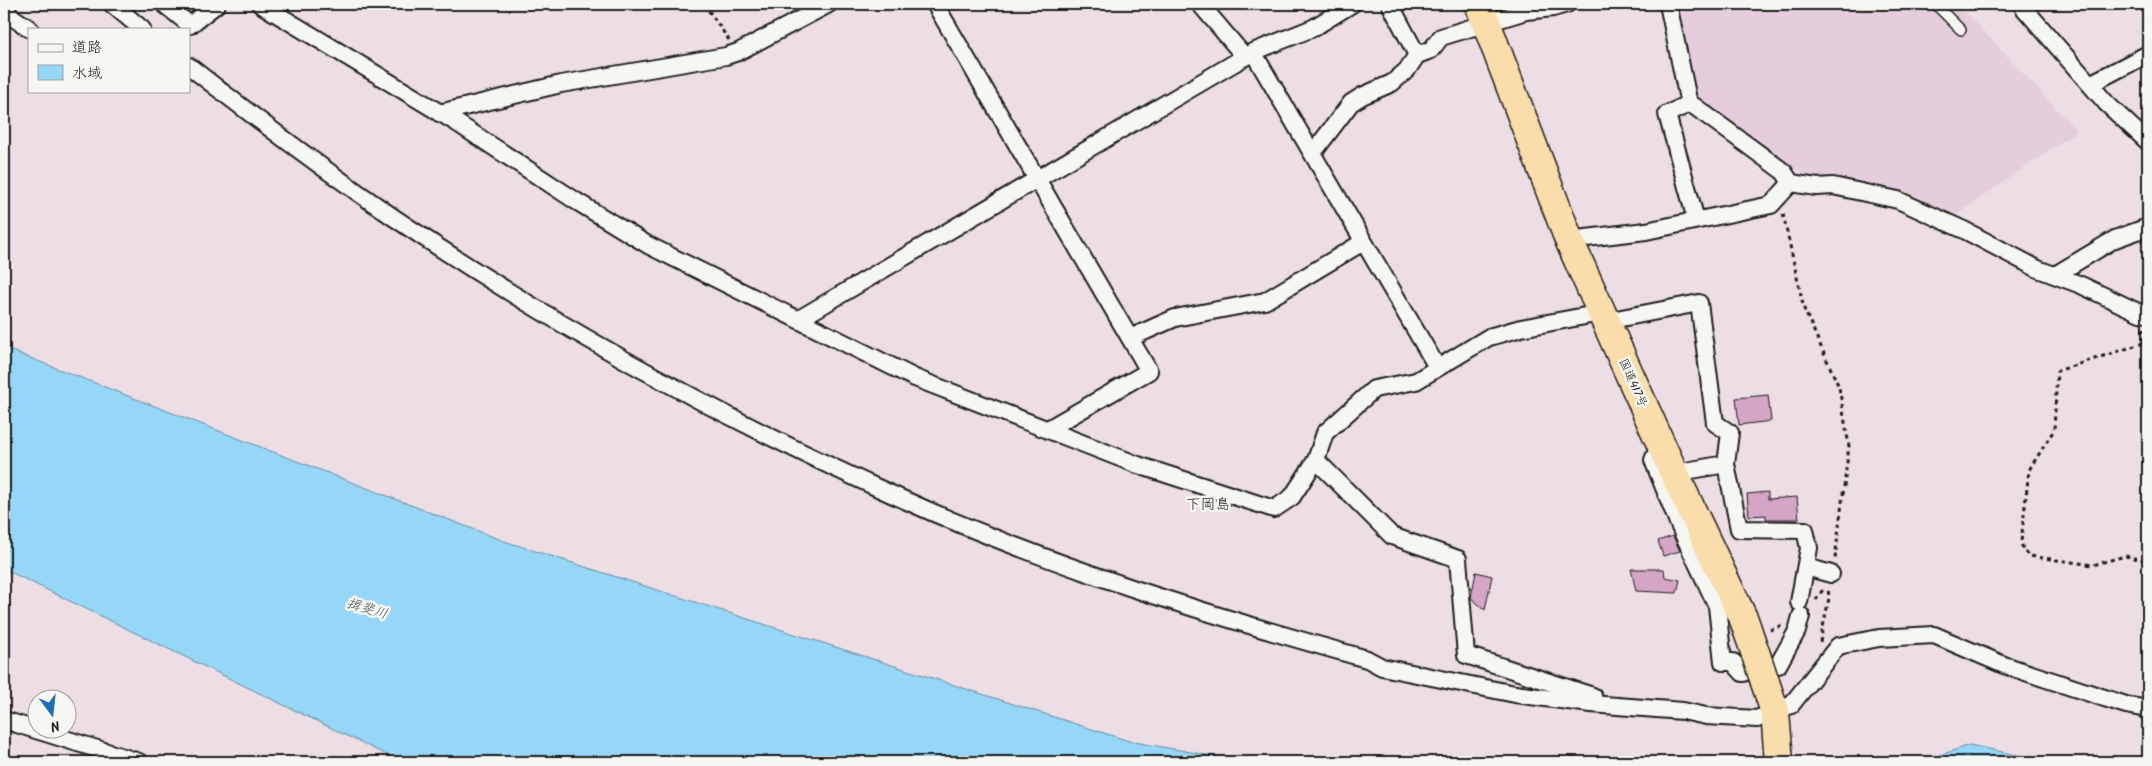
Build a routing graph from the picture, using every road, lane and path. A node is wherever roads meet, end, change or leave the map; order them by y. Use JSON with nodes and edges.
{"nodes":[{"id":1,"x":8,"y":4,"type":"edge"},
{"id":2,"x":112,"y":4,"type":"edge"},
{"id":3,"x":164,"y":4,"type":"edge"},
{"id":4,"x":217,"y":4,"type":"edge"},
{"id":5,"x":260,"y":4,"type":"edge"},
{"id":6,"x":704,"y":4,"type":"edge"},
{"id":7,"x":829,"y":4,"type":"edge"},
{"id":8,"x":935,"y":4,"type":"edge"},
{"id":9,"x":1200,"y":4,"type":"edge"},
{"id":10,"x":1352,"y":4,"type":"edge"},
{"id":11,"x":1390,"y":4,"type":"edge"},
{"id":12,"x":1567,"y":4,"type":"edge"},
{"id":13,"x":1668,"y":4,"type":"edge"},
{"id":14,"x":1935,"y":4,"type":"edge"},
{"id":15,"x":2023,"y":4,"type":"edge"},
{"id":16,"x":1482,"y":13,"type":"edge"},
{"id":17,"x":28,"y":28,"type":"edge"},
{"id":18,"x":141,"y":28,"type":"edge"},
{"id":19,"x":1961,"y":30,"type":"dead end"},
{"id":20,"x":738,"y":52,"type":"junction"},
{"id":21,"x":2148,"y":54,"type":"edge"},
{"id":22,"x":1249,"y":55,"type":"junction"},
{"id":23,"x":1417,"y":55,"type":"junction"},
{"id":24,"x":190,"y":67,"type":"edge"},
{"id":25,"x":2090,"y":84,"type":"junction"},
{"id":26,"x":1689,"y":104,"type":"junction"},
{"id":27,"x":439,"y":113,"type":"junction"},
{"id":28,"x":2148,"y":142,"type":"edge"},
{"id":29,"x":1313,"y":154,"type":"junction"},
{"id":30,"x":1038,"y":178,"type":"junction"},
{"id":31,"x":1791,"y":183,"type":"junction"},
{"id":32,"x":1777,"y":198,"type":"junction"},
{"id":33,"x":1696,"y":220,"type":"junction"},
{"id":34,"x":2148,"y":226,"type":"edge"},
{"id":35,"x":1569,"y":240,"type":"junction"},
{"id":36,"x":1363,"y":242,"type":"junction"},
{"id":37,"x":2055,"y":275,"type":"junction"},
{"id":38,"x":2144,"y":313,"type":"edge"},
{"id":39,"x":1604,"y":317,"type":"junction"},
{"id":40,"x":799,"y":319,"type":"junction"},
{"id":41,"x":1130,"y":338,"type":"junction"},
{"id":42,"x":1437,"y":368,"type":"junction"},
{"id":43,"x":1048,"y":429,"type":"junction"},
{"id":44,"x":1660,"y":442,"type":"junction"},
{"id":45,"x":1316,"y":460,"type":"junction"},
{"id":46,"x":1726,"y":464,"type":"junction"},
{"id":47,"x":1674,"y":473,"type":"junction"},
{"id":48,"x":2148,"y":561,"type":"edge"},
{"id":49,"x":1806,"y":567,"type":"junction"},
{"id":50,"x":1831,"y":574,"type":"joint"},
{"id":51,"x":1800,"y":609,"type":"junction"},
{"id":52,"x":1753,"y":646,"type":"junction"},
{"id":53,"x":1818,"y":646,"type":"dead end"},
{"id":54,"x":1622,"y":705,"type":"junction"},
{"id":55,"x":2148,"y":709,"type":"edge"},
{"id":56,"x":1775,"y":712,"type":"junction"},
{"id":57,"x":4,"y":720,"type":"edge"},
{"id":58,"x":1778,"y":754,"type":"edge"},
{"id":59,"x":139,"y":762,"type":"edge"}],
"edges":[{"from":1,"to":17,"type":"street"},
{"from":2,"to":18,"type":"street"},
{"from":3,"to":4,"type":"street"},
{"from":5,"to":27,"type":"street"},
{"from":6,"to":20,"type":"path"},
{"from":7,"to":20,"type":"street"},
{"from":8,"to":30,"type":"street"},
{"from":9,"to":22,"type":"street"},
{"from":10,"to":22,"type":"street"},
{"from":11,"to":23,"type":"street"},
{"from":12,"to":16,"type":"street"},
{"from":13,"to":26,"type":"street"},
{"from":14,"to":19,"type":"lane"},
{"from":15,"to":25,"type":"street"},
{"from":16,"to":23,"type":"street"},
{"from":16,"to":35,"type":"highway","name":"国道417号"},
{"from":20,"to":27,"type":"street"},
{"from":21,"to":25,"type":"street"},
{"from":22,"to":29,"type":"street"},
{"from":22,"to":30,"type":"street"},
{"from":23,"to":29,"type":"street"},
{"from":24,"to":54,"type":"street"},
{"from":25,"to":28,"type":"street"},
{"from":26,"to":31,"type":"street"},
{"from":26,"to":33,"type":"street"},
{"from":27,"to":40,"type":"street"},
{"from":29,"to":36,"type":"street"},
{"from":30,"to":40,"type":"street"},
{"from":30,"to":41,"type":"street"},
{"from":31,"to":32,"type":"street"},
{"from":31,"to":37,"type":"street"},
{"from":32,"to":33,"type":"street"},
{"from":32,"to":50,"type":"path"},
{"from":33,"to":35,"type":"street"},
{"from":34,"to":37,"type":"street"},
{"from":35,"to":39,"type":"highway","name":"国道417号"},
{"from":36,"to":41,"type":"street"},
{"from":36,"to":42,"type":"street"},
{"from":37,"to":38,"type":"street"},
{"from":38,"to":48,"type":"path"},
{"from":39,"to":42,"type":"street"},
{"from":39,"to":44,"type":"highway","name":"国道417号"},
{"from":39,"to":46,"type":"street"},
{"from":40,"to":43,"type":"street"},
{"from":41,"to":43,"type":"street"},
{"from":42,"to":45,"type":"street"},
{"from":43,"to":45,"type":"street"},
{"from":44,"to":47,"type":"highway","name":"国道417号"},
{"from":44,"to":51,"type":"street"},
{"from":45,"to":54,"type":"street"},
{"from":46,"to":47,"type":"street"},
{"from":46,"to":49,"type":"street"},
{"from":47,"to":52,"type":"highway","name":"国道417号"},
{"from":49,"to":50,"type":"street"},
{"from":49,"to":51,"type":"street"},
{"from":51,"to":52,"type":"path"},
{"from":51,"to":53,"type":"path"},
{"from":52,"to":56,"type":"highway","name":"国道417号","bridge":true},
{"from":54,"to":56,"type":"street"},
{"from":55,"to":56,"type":"street"},
{"from":56,"to":58,"type":"highway","name":"国道417号"},
{"from":57,"to":59,"type":"street"}]}
